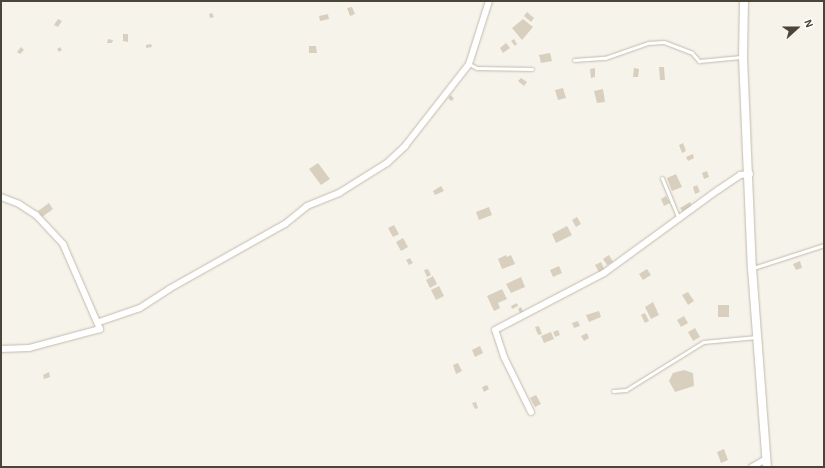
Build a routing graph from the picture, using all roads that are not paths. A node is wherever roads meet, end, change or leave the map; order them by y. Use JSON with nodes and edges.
{"nodes":[{"id":1,"x":489,"y":1,"type":"edge"},
{"id":2,"x":744,"y":1,"type":"edge"},
{"id":3,"x":743,"y":57,"type":"junction"},
{"id":4,"x":574,"y":60,"type":"dead end"},
{"id":5,"x":469,"y":64,"type":"junction"},
{"id":6,"x":532,"y":69,"type":"dead end"},
{"id":7,"x":750,"y":174,"type":"junction"},
{"id":8,"x":662,"y":178,"type":"dead end"},
{"id":9,"x":1,"y":197,"type":"edge"},
{"id":10,"x":679,"y":219,"type":"junction"},
{"id":11,"x":824,"y":245,"type":"edge"},
{"id":12,"x":752,"y":268,"type":"junction"},
{"id":13,"x":99,"y":322,"type":"junction"},
{"id":14,"x":757,"y":337,"type":"junction"},
{"id":15,"x":1,"y":349,"type":"edge"},
{"id":16,"x":613,"y":391,"type":"dead end"},
{"id":17,"x":531,"y":412,"type":"dead end"},
{"id":18,"x":766,"y":463,"type":"edge"},
{"id":19,"x":752,"y":467,"type":"edge"}],
"edges":[{"from":1,"to":5,"type":"street"},
{"from":2,"to":3,"type":"street"},
{"from":3,"to":4,"type":"lane"},
{"from":3,"to":7,"type":"street"},
{"from":5,"to":6,"type":"lane"},
{"from":5,"to":13,"type":"street"},
{"from":7,"to":10,"type":"street"},
{"from":7,"to":12,"type":"street"},
{"from":8,"to":10,"type":"lane"},
{"from":9,"to":13,"type":"street"},
{"from":10,"to":17,"type":"street"},
{"from":11,"to":12,"type":"lane"},
{"from":12,"to":14,"type":"street"},
{"from":13,"to":15,"type":"street"},
{"from":14,"to":16,"type":"lane"},
{"from":14,"to":18,"type":"street"},
{"from":18,"to":19,"type":"street"}]}
